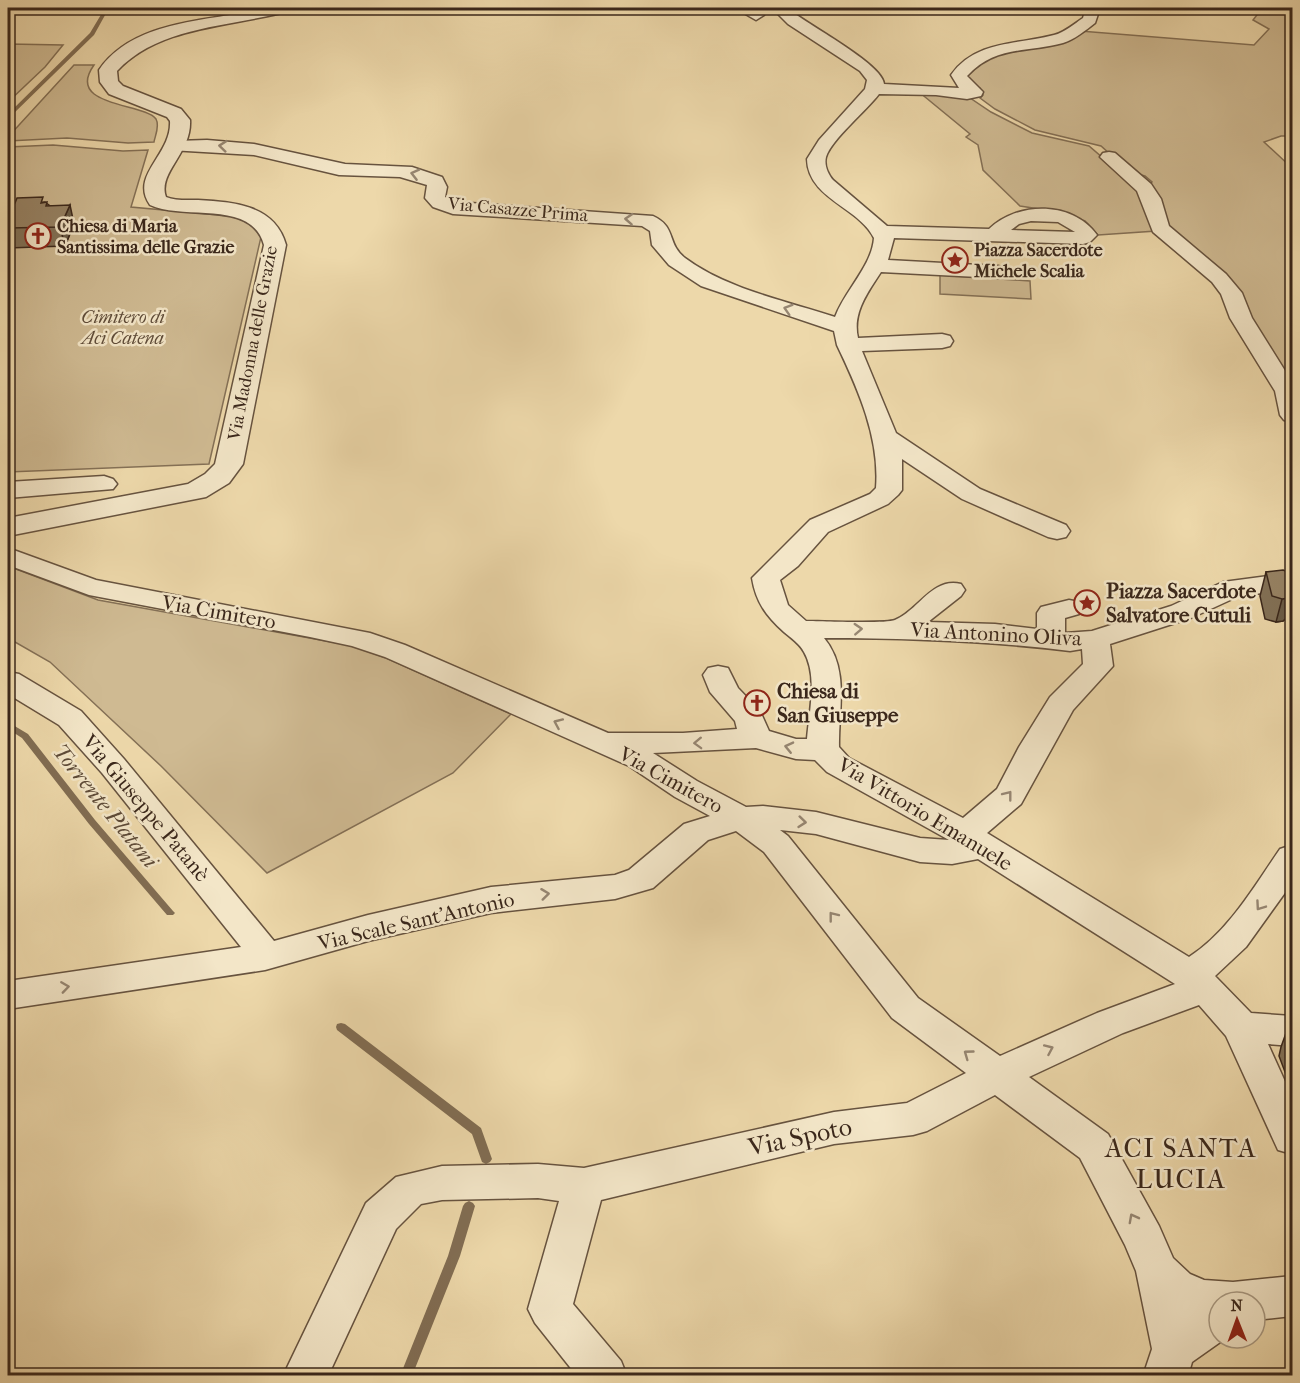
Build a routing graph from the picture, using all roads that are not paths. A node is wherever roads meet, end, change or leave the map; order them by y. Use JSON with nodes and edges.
{"nodes":[{"id":1,"x":283,"y":8,"type":"edge"},
{"id":2,"x":742,"y":8,"type":"edge"},
{"id":3,"x":779,"y":8,"type":"edge"},
{"id":4,"x":1100,"y":8,"type":"edge"},
{"id":5,"x":756,"y":15,"type":"dead end"},
{"id":6,"x":874,"y":89,"type":"junction"},
{"id":7,"x":176,"y":146,"type":"junction"},
{"id":8,"x":1109,"y":157,"type":"dead end"},
{"id":9,"x":882,"y":232,"type":"junction"},
{"id":10,"x":994,"y":236,"type":"dead end"},
{"id":11,"x":874,"y":265,"type":"junction"},
{"id":12,"x":998,"y":272,"type":"dead end"},
{"id":13,"x":846,"y":336,"type":"junction"},
{"id":14,"x":942,"y":341,"type":"dead end"},
{"id":15,"x":1293,"y":415,"type":"edge"},
{"id":16,"x":887,"y":438,"type":"junction"},
{"id":17,"x":104,"y":484,"type":"dead end"},
{"id":18,"x":8,"y":490,"type":"edge"},
{"id":19,"x":8,"y":527,"type":"edge"},
{"id":20,"x":1057,"y":531,"type":"dead end"},
{"id":21,"x":8,"y":556,"type":"edge"},
{"id":22,"x":1293,"y":581,"type":"edge"},
{"id":23,"x":951,"y":590,"type":"dead end"},
{"id":24,"x":1069,"y":608,"type":"dead end"},
{"id":25,"x":901,"y":629,"type":"junction"},
{"id":26,"x":799,"y":630,"type":"junction"},
{"id":27,"x":1095,"y":639,"type":"junction"},
{"id":28,"x":1051,"y":640,"type":"junction"},
{"id":29,"x":718,"y":675,"type":"dead end"},
{"id":30,"x":8,"y":681,"type":"edge"},
{"id":31,"x":756,"y":738,"type":"junction"},
{"id":32,"x":600,"y":742,"type":"junction"},
{"id":33,"x":824,"y":750,"type":"junction"},
{"id":34,"x":741,"y":818,"type":"junction"},
{"id":35,"x":974,"y":840,"type":"junction"},
{"id":36,"x":1293,"y":857,"type":"edge"},
{"id":37,"x":265,"y":957,"type":"junction"},
{"id":38,"x":1197,"y":982,"type":"junction"},
{"id":39,"x":8,"y":995,"type":"edge"},
{"id":40,"x":1240,"y":1027,"type":"junction"},
{"id":41,"x":1293,"y":1031,"type":"edge"},
{"id":42,"x":997,"y":1075,"type":"junction"},
{"id":43,"x":1293,"y":1138,"type":"edge"},
{"id":44,"x":584,"y":1186,"type":"junction"},
{"id":45,"x":1157,"y":1271,"type":"junction"},
{"id":46,"x":1207,"y":1300,"type":"edge"},
{"id":47,"x":1207,"y":1336,"type":"edge"},
{"id":48,"x":1169,"y":1362,"type":"edge"},
{"id":49,"x":305,"y":1376,"type":"edge"},
{"id":50,"x":605,"y":1376,"type":"edge"}],
"edges":[{"from":1,"to":7,"type":"street","name":"Via Madonna delle Grazie"},
{"from":2,"to":5,"type":"street"},
{"from":3,"to":6,"type":"street"},
{"from":4,"to":6,"type":"street"},
{"from":6,"to":9,"type":"street"},
{"from":13,"to":7,"type":"street","name":"Via Casazze Prima","one_way":true},
{"from":7,"to":19,"type":"street","name":"Via Madonna delle Grazie"},
{"from":8,"to":15,"type":"street"},
{"from":9,"to":10,"type":"street"},
{"from":9,"to":11,"type":"street"},
{"from":11,"to":12,"type":"street"},
{"from":11,"to":13,"type":"street"},
{"from":13,"to":14,"type":"street"},
{"from":13,"to":16,"type":"street","name":"Via Vittorio Emanuele"},
{"from":16,"to":20,"type":"street"},
{"from":16,"to":26,"type":"street","name":"Via Vittorio Emanuele"},
{"from":17,"to":18,"type":"street"},
{"from":32,"to":21,"type":"street","name":"Via Cimitero","one_way":true},
{"from":22,"to":27,"type":"street","name":"Via Antonino Oliva"},
{"from":23,"to":25,"type":"street"},
{"from":24,"to":28,"type":"street"},
{"from":26,"to":25,"type":"street","name":"Via Antonino Oliva","one_way":true},
{"from":25,"to":28,"type":"street","name":"Via Antonino Oliva"},
{"from":26,"to":33,"type":"street","name":"Via Vittorio Emanuele"},
{"from":27,"to":28,"type":"street","name":"Via Antonino Oliva"},
{"from":35,"to":27,"type":"street","one_way":true},
{"from":29,"to":31,"type":"street"},
{"from":30,"to":37,"type":"street","name":"Via Giuseppe Patanè"},
{"from":31,"to":32,"type":"street","one_way":true},
{"from":33,"to":31,"type":"street","one_way":true},
{"from":32,"to":34,"type":"street","name":"Via Cimitero"},
{"from":33,"to":35,"type":"street","name":"Via Vittorio Emanuele"},
{"from":34,"to":35,"type":"street","name":"Via Scale Sant'Antonio","one_way":true},
{"from":37,"to":34,"type":"street","name":"Via Scale Sant'Antonio","one_way":true},
{"from":42,"to":34,"type":"street","name":"Via Cimitero","one_way":true},
{"from":35,"to":38,"type":"street","name":"Via Vittorio Emanuele"},
{"from":36,"to":38,"type":"street","name":"Via Spoto","one_way":true},
{"from":39,"to":37,"type":"street","name":"Via Scale Sant'Antonio","one_way":true},
{"from":38,"to":40,"type":"street","name":"Via Vittorio Emanuele"},
{"from":42,"to":38,"type":"street","name":"Via Spoto","one_way":true},
{"from":40,"to":41,"type":"street"},
{"from":40,"to":43,"type":"street","name":"Via Vittorio Emanuele"},
{"from":42,"to":44,"type":"street","name":"Via Spoto"},
{"from":45,"to":42,"type":"street","name":"Via Cimitero","one_way":true},
{"from":44,"to":49,"type":"street","name":"Via Spoto"},
{"from":44,"to":50,"type":"street"},
{"from":45,"to":46,"type":"street"},
{"from":45,"to":48,"type":"street","name":"Via Cimitero"},
{"from":47,"to":48,"type":"street"}]}
